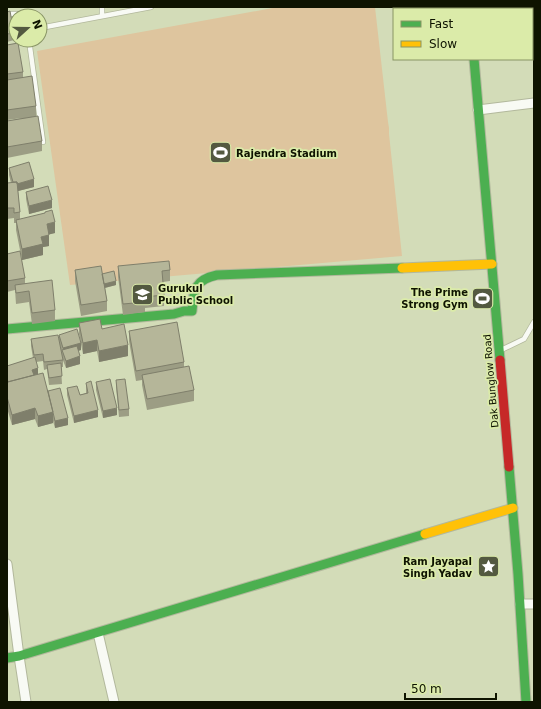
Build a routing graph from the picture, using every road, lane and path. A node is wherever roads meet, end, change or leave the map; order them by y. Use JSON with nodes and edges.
{"nodes":[{"id":1,"x":102,"y":7,"type":"edge"},
{"id":2,"x":152,"y":7,"type":"edge"},
{"id":3,"x":102,"y":16,"type":"junction"},
{"id":4,"x":48,"y":26,"type":"edge"},
{"id":5,"x":30,"y":48,"type":"edge"},
{"id":6,"x":474,"y":60,"type":"edge"},
{"id":7,"x":534,"y":103,"type":"edge"},
{"id":8,"x":478,"y":110,"type":"junction"},
{"id":9,"x":43,"y":142,"type":"edge"},
{"id":10,"x":492,"y":264,"type":"junction"},
{"id":11,"x":534,"y":322,"type":"edge"},
{"id":12,"x":7,"y":329,"type":"edge"},
{"id":13,"x":499,"y":350,"type":"junction"},
{"id":14,"x":513,"y":508,"type":"junction"},
{"id":15,"x":7,"y":564,"type":"edge"},
{"id":16,"x":520,"y":604,"type":"junction"},
{"id":17,"x":534,"y":604,"type":"edge"},
{"id":18,"x":11,"y":620,"type":"edge"},
{"id":19,"x":98,"y":633,"type":"junction"},
{"id":20,"x":19,"y":656,"type":"junction"},
{"id":21,"x":7,"y":658,"type":"edge"},
{"id":22,"x":26,"y":702,"type":"edge"},
{"id":23,"x":114,"y":702,"type":"edge"},
{"id":24,"x":526,"y":702,"type":"edge"}],
"edges":[{"from":1,"to":3,"type":"lane"},
{"from":2,"to":3,"type":"lane"},
{"from":3,"to":4,"type":"lane"},
{"from":5,"to":9,"type":"lane"},
{"from":6,"to":8,"type":"street","name":"Dak Bunglow Road"},
{"from":7,"to":8,"type":"street"},
{"from":8,"to":10,"type":"street","name":"Dak Bunglow Road"},
{"from":10,"to":12,"type":"street"},
{"from":10,"to":13,"type":"street","name":"Dak Bunglow Road"},
{"from":11,"to":13,"type":"lane"},
{"from":13,"to":14,"type":"street","name":"Dak Bunglow Road"},
{"from":14,"to":16,"type":"street","name":"Dak Bunglow Road"},
{"from":14,"to":19,"type":"street"},
{"from":15,"to":18,"type":"street"},
{"from":16,"to":17,"type":"street"},
{"from":16,"to":24,"type":"street","name":"Dak Bunglow Road"},
{"from":18,"to":20,"type":"street"},
{"from":19,"to":20,"type":"street"},
{"from":19,"to":23,"type":"street"},
{"from":20,"to":21,"type":"street"},
{"from":20,"to":22,"type":"street"}]}
